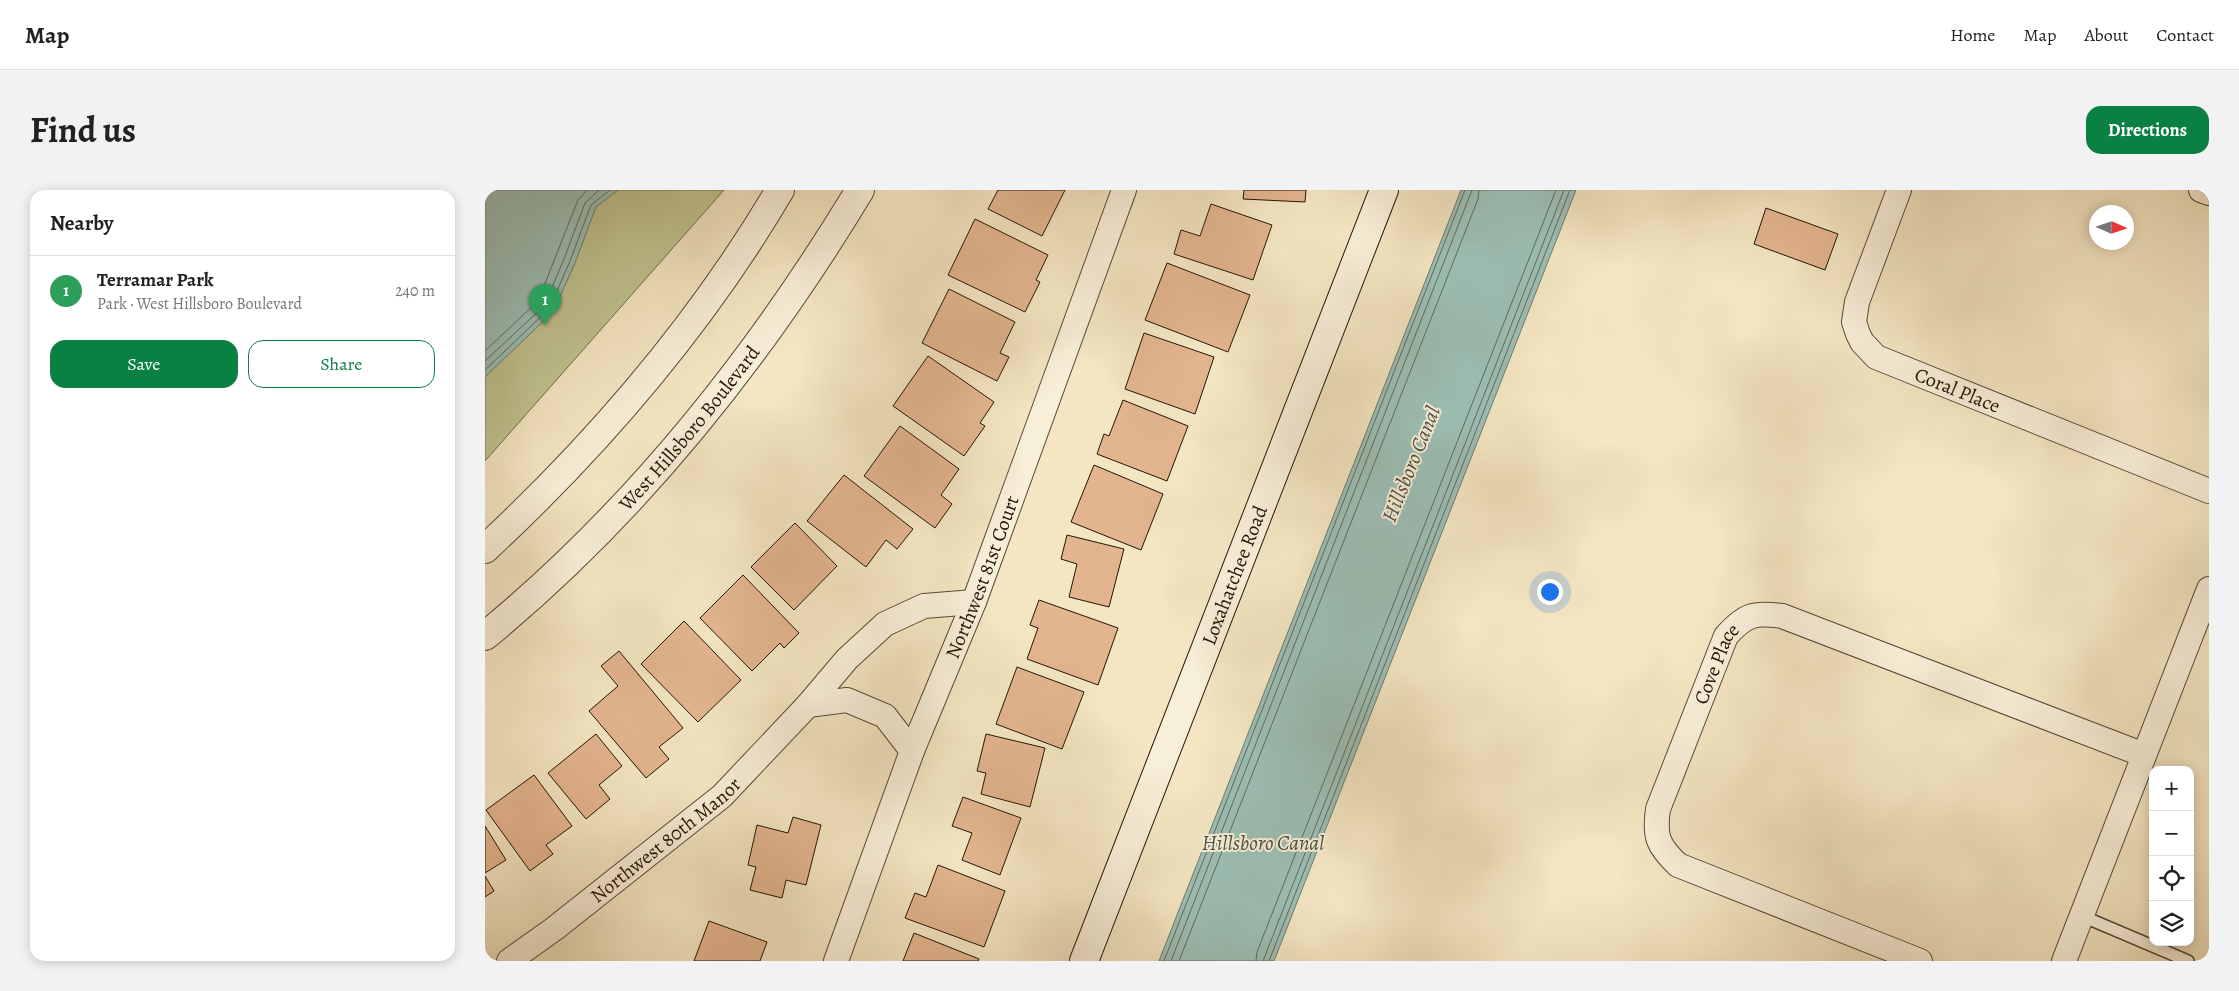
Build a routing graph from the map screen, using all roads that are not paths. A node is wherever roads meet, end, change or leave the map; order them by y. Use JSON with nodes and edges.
{"nodes":[{"id":1,"x":781,"y":190,"type":"edge"},
{"id":2,"x":860,"y":190,"type":"edge"},
{"id":3,"x":1124,"y":190,"type":"edge"},
{"id":4,"x":1384,"y":190,"type":"edge"},
{"id":5,"x":1899,"y":190,"type":"edge"},
{"id":6,"x":2201,"y":190,"type":"edge"},
{"id":7,"x":2209,"y":193,"type":"edge"},
{"id":8,"x":2209,"y":491,"type":"edge"},
{"id":9,"x":485,"y":549,"type":"edge"},
{"id":10,"x":2209,"y":589,"type":"edge"},
{"id":11,"x":974,"y":602,"type":"junction"},
{"id":12,"x":485,"y":636,"type":"edge"},
{"id":13,"x":808,"y":705,"type":"junction"},
{"id":14,"x":912,"y":751,"type":"junction"},
{"id":15,"x":2144,"y":755,"type":"junction"},
{"id":16,"x":2082,"y":916,"type":"junction"},
{"id":17,"x":509,"y":961,"type":"edge"},
{"id":18,"x":836,"y":961,"type":"edge"},
{"id":19,"x":1084,"y":961,"type":"edge"},
{"id":20,"x":1921,"y":961,"type":"edge"},
{"id":21,"x":2064,"y":961,"type":"edge"},
{"id":22,"x":2188,"y":961,"type":"edge"}],
"edges":[{"from":1,"to":9,"type":"street"},
{"from":2,"to":12,"type":"street","name":"West Hillsboro Boulevard"},
{"from":3,"to":11,"type":"street","name":"Northwest 81st Court"},
{"from":4,"to":19,"type":"street","name":"Loxahatchee Road"},
{"from":5,"to":8,"type":"street","name":"Coral Place"},
{"from":6,"to":7,"type":"street"},
{"from":10,"to":15,"type":"street"},
{"from":11,"to":13,"type":"street","name":"Northwest 80th Manor"},
{"from":11,"to":14,"type":"street","name":"Northwest 81st Court"},
{"from":13,"to":14,"type":"street"},
{"from":13,"to":17,"type":"street","name":"Northwest 80th Manor"},
{"from":14,"to":18,"type":"street","name":"Northwest 81st Court"},
{"from":15,"to":16,"type":"street"},
{"from":15,"to":20,"type":"street","name":"Cove Place"},
{"from":16,"to":21,"type":"street"},
{"from":16,"to":22,"type":"lane"}]}
